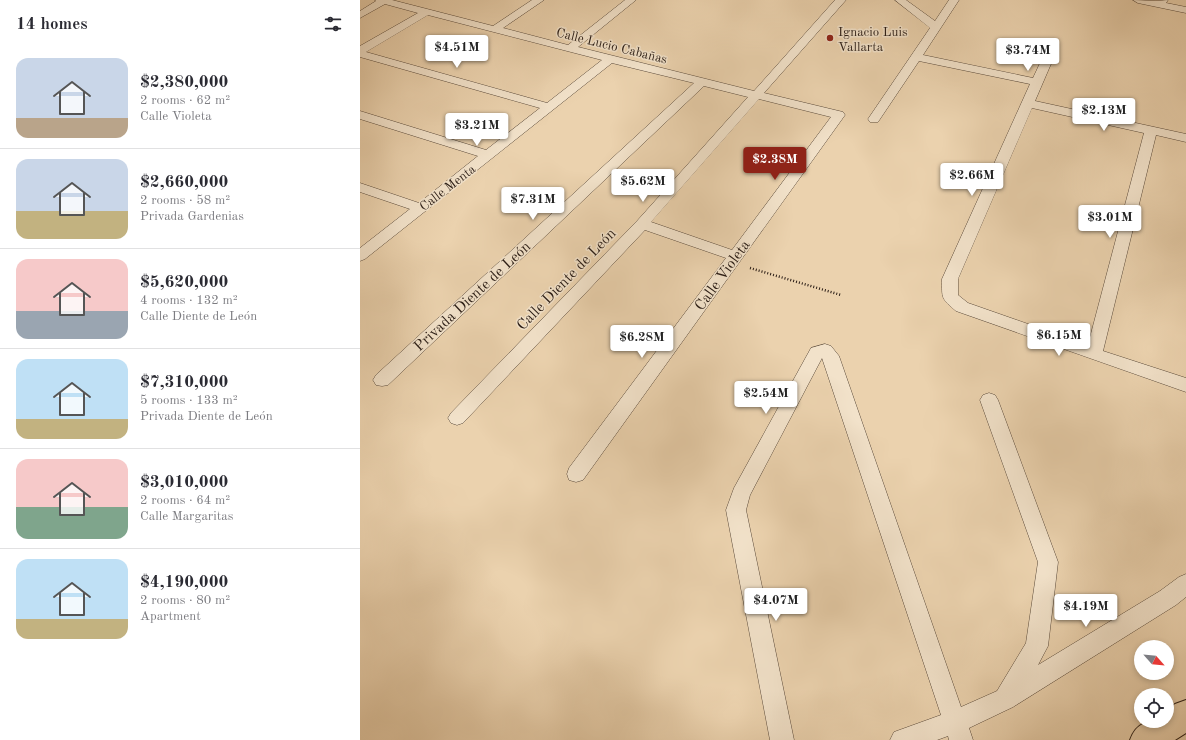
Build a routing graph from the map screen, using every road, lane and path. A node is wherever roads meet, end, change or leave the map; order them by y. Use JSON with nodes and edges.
{"nodes":[{"id":1,"x":539,"y":0,"type":"edge"},
{"id":2,"x":631,"y":0,"type":"edge"},
{"id":3,"x":841,"y":0,"type":"edge"},
{"id":4,"x":900,"y":0,"type":"edge"},
{"id":5,"x":954,"y":0,"type":"edge"},
{"id":6,"x":1138,"y":0,"type":"edge"},
{"id":7,"x":382,"y":1,"type":"edge"},
{"id":8,"x":1162,"y":2,"type":"edge"},
{"id":9,"x":426,"y":9,"type":"junction"},
{"id":10,"x":1186,"y":10,"type":"edge"},
{"id":11,"x":360,"y":15,"type":"edge"},
{"id":12,"x":936,"y":28,"type":"junction"},
{"id":13,"x":495,"y":29,"type":"junction"},
{"id":14,"x":569,"y":49,"type":"junction"},
{"id":15,"x":1051,"y":50,"type":"dead end"},
{"id":16,"x":360,"y":52,"type":"edge"},
{"id":17,"x":917,"y":57,"type":"junction"},
{"id":18,"x":610,"y":59,"type":"junction"},
{"id":19,"x":702,"y":82,"type":"junction"},
{"id":20,"x":1036,"y":82,"type":"junction"},
{"id":21,"x":756,"y":95,"type":"junction"},
{"id":22,"x":1027,"y":103,"type":"junction"},
{"id":23,"x":548,"y":107,"type":"junction"},
{"id":24,"x":839,"y":115,"type":"joint"},
{"id":25,"x":360,"y":116,"type":"edge"},
{"id":26,"x":874,"y":119,"type":"dead end"},
{"id":27,"x":1151,"y":130,"type":"junction"},
{"id":28,"x":1186,"y":138,"type":"edge"},
{"id":29,"x":488,"y":155,"type":"junction"},
{"id":30,"x":360,"y":187,"type":"edge"},
{"id":31,"x":420,"y":208,"type":"junction"},
{"id":32,"x":642,"y":224,"type":"junction"},
{"id":33,"x":360,"y":256,"type":"edge"},
{"id":34,"x":733,"y":259,"type":"junction"},
{"id":35,"x":841,"y":295,"type":"dead end"},
{"id":36,"x":1094,"y":354,"type":"junction"},
{"id":37,"x":382,"y":380,"type":"dead end"},
{"id":38,"x":1186,"y":385,"type":"edge"},
{"id":39,"x":989,"y":400,"type":"dead end"},
{"id":40,"x":457,"y":418,"type":"dead end"},
{"id":41,"x":576,"y":474,"type":"dead end"},
{"id":42,"x":1186,"y":584,"type":"edge"},
{"id":43,"x":1005,"y":699,"type":"junction"},
{"id":44,"x":1186,"y":715,"type":"edge"},
{"id":45,"x":958,"y":731,"type":"edge"},
{"id":46,"x":782,"y":740,"type":"edge"},
{"id":47,"x":902,"y":740,"type":"edge"},
{"id":48,"x":1145,"y":740,"type":"edge"}],
"edges":[{"from":1,"to":13,"type":"street"},
{"from":2,"to":14,"type":"street"},
{"from":3,"to":21,"type":"street","name":"Calle Diente de León"},
{"from":4,"to":12,"type":"street"},
{"from":5,"to":12,"type":"street"},
{"from":6,"to":8,"type":"street"},
{"from":7,"to":9,"type":"street","name":"Calle Lucio Cabañas"},
{"from":7,"to":11,"type":"street"},
{"from":8,"to":10,"type":"street"},
{"from":9,"to":13,"type":"street","name":"Calle Lucio Cabañas"},
{"from":9,"to":16,"type":"street"},
{"from":12,"to":17,"type":"street"},
{"from":13,"to":14,"type":"street","name":"Calle Lucio Cabañas"},
{"from":14,"to":18,"type":"street","name":"Calle Lucio Cabañas"},
{"from":15,"to":20,"type":"street"},
{"from":16,"to":23,"type":"street"},
{"from":17,"to":20,"type":"street"},
{"from":17,"to":26,"type":"street"},
{"from":18,"to":19,"type":"street","name":"Calle Lucio Cabañas"},
{"from":18,"to":23,"type":"street","name":"Calle Menta"},
{"from":19,"to":21,"type":"street","name":"Calle Lucio Cabañas"},
{"from":19,"to":37,"type":"street","name":"Privada Diente de León"},
{"from":20,"to":22,"type":"street"},
{"from":21,"to":24,"type":"street","name":"Calle Lucio Cabañas"},
{"from":21,"to":32,"type":"street","name":"Calle Diente de León"},
{"from":22,"to":27,"type":"street"},
{"from":22,"to":36,"type":"street"},
{"from":23,"to":29,"type":"street","name":"Calle Menta"},
{"from":24,"to":34,"type":"street","name":"Calle Violeta"},
{"from":25,"to":29,"type":"street"},
{"from":27,"to":28,"type":"street"},
{"from":27,"to":36,"type":"street"},
{"from":29,"to":31,"type":"street","name":"Calle Menta"},
{"from":30,"to":31,"type":"street"},
{"from":31,"to":33,"type":"street","name":"Calle Menta"},
{"from":32,"to":34,"type":"street"},
{"from":32,"to":40,"type":"street","name":"Calle Diente de León"},
{"from":34,"to":35,"type":"path"},
{"from":34,"to":41,"type":"street","name":"Calle Violeta"},
{"from":36,"to":38,"type":"street"},
{"from":39,"to":43,"type":"street"},
{"from":42,"to":43,"type":"street"},
{"from":43,"to":45,"type":"street"},
{"from":44,"to":48,"type":"highway"},
{"from":45,"to":46,"type":"street"},
{"from":45,"to":47,"type":"street"}]}
